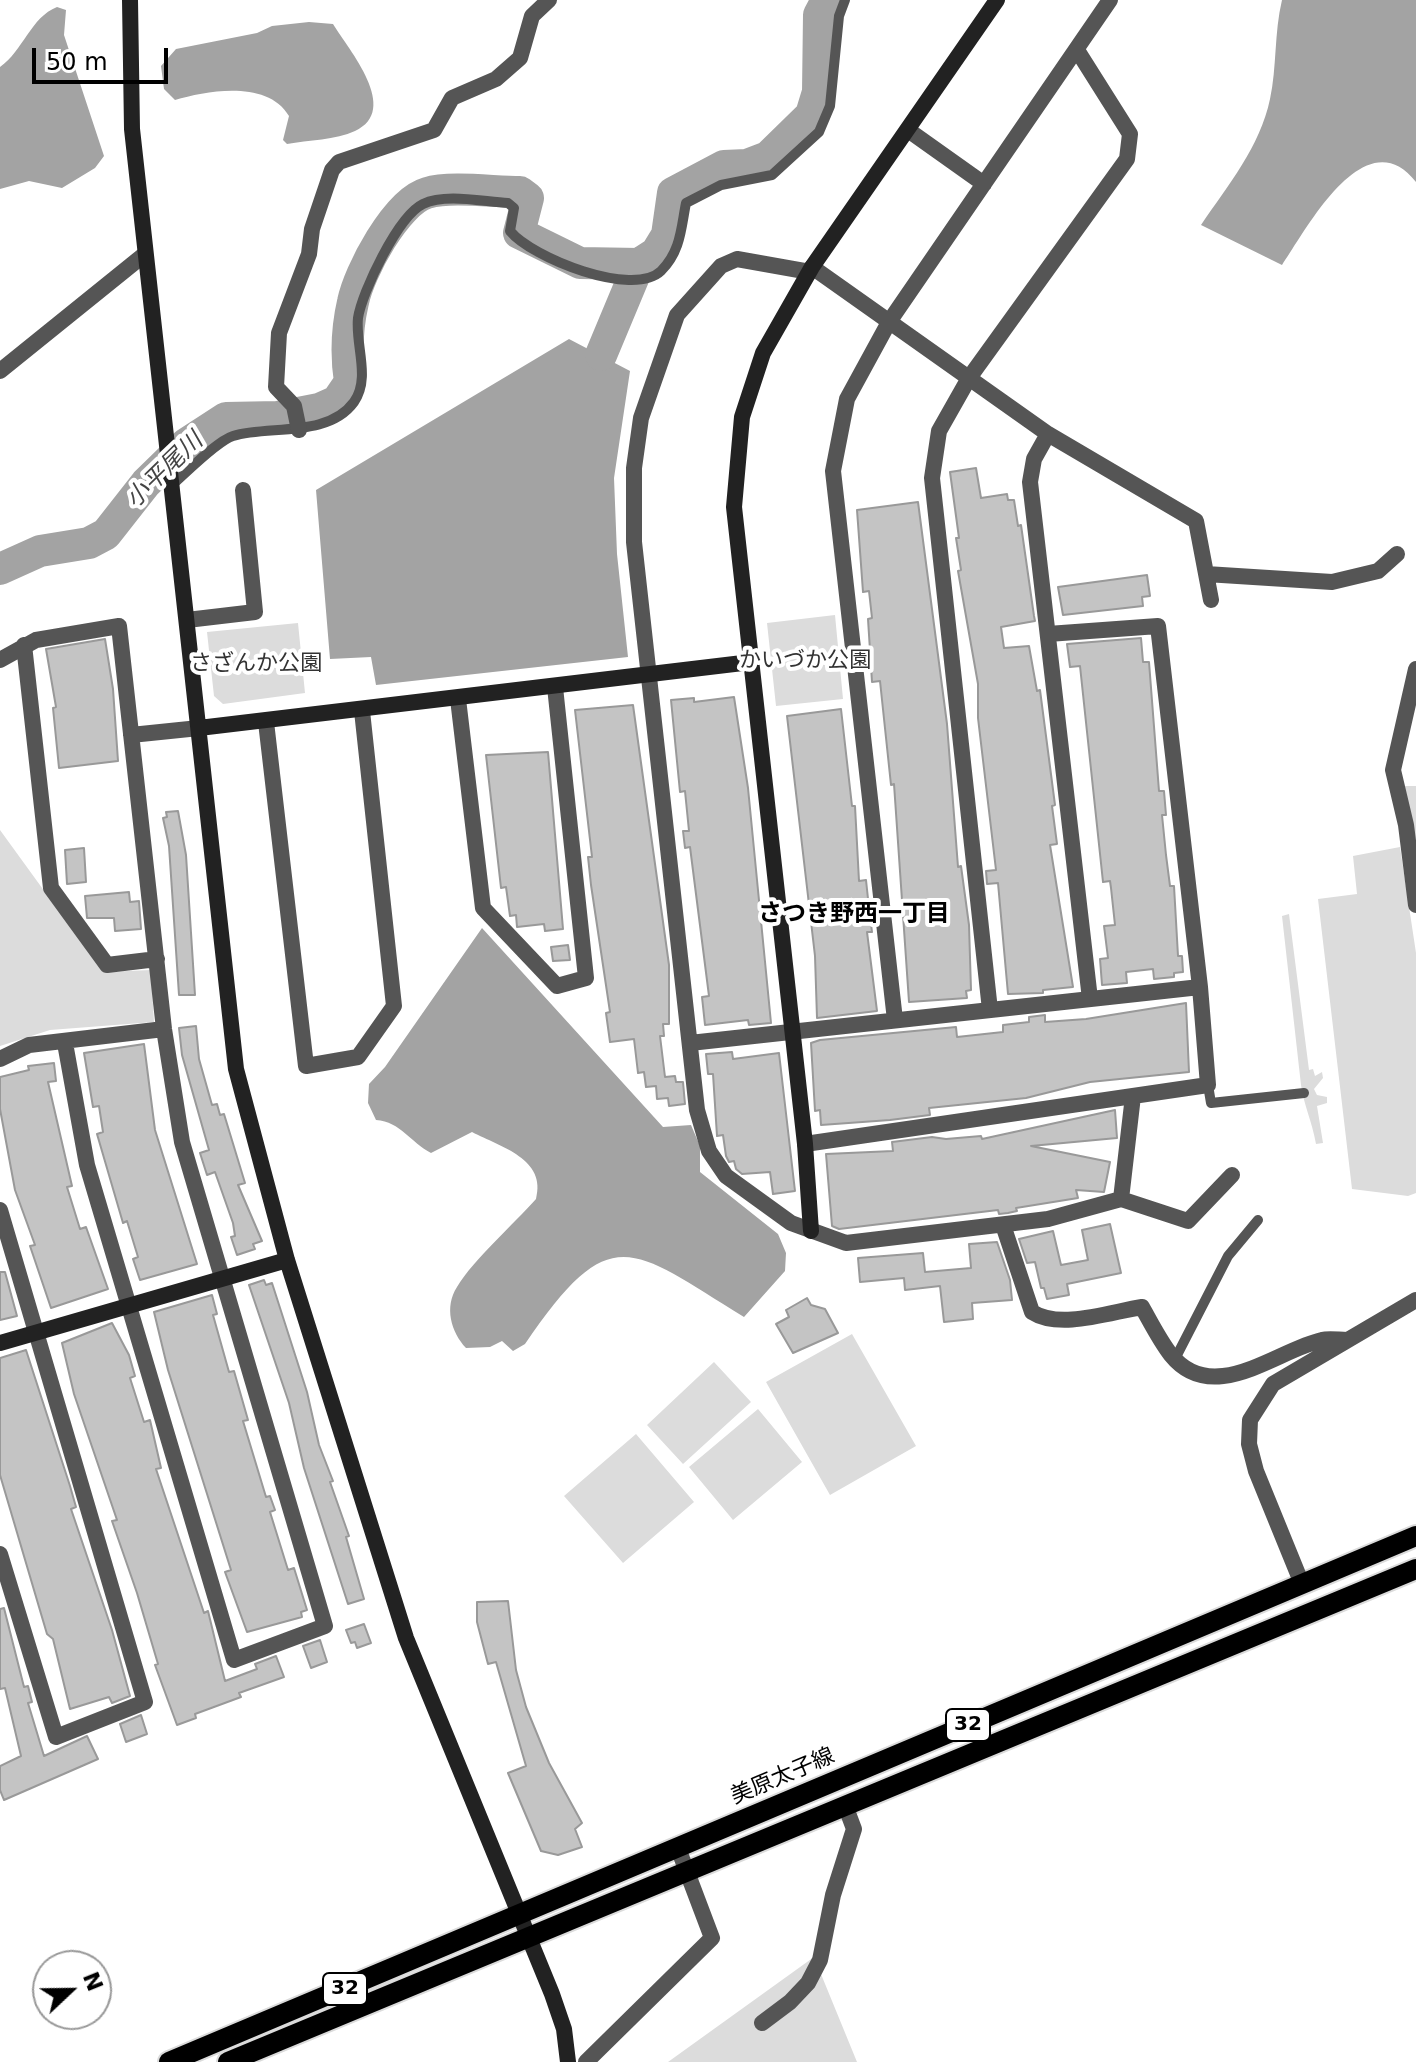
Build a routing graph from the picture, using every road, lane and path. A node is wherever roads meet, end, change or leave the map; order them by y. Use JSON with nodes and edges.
{"nodes":[{"id":1,"x":130,"y":0,"type":"edge"},
{"id":2,"x":549,"y":0,"type":"edge"},
{"id":3,"x":845,"y":0,"type":"edge"},
{"id":4,"x":997,"y":0,"type":"edge"},
{"id":5,"x":1110,"y":0,"type":"edge"},
{"id":6,"x":1077,"y":50,"type":"junction"},
{"id":7,"x":908,"y":130,"type":"junction"},
{"id":8,"x":984,"y":184,"type":"junction"},
{"id":9,"x":145,"y":254,"type":"junction"},
{"id":10,"x":811,"y":270,"type":"junction"},
{"id":11,"x":889,"y":322,"type":"junction"},
{"id":12,"x":0,"y":371,"type":"edge"},
{"id":13,"x":969,"y":378,"type":"junction"},
{"id":14,"x":299,"y":430,"type":"junction"},
{"id":15,"x":1048,"y":434,"type":"junction"},
{"id":16,"x":171,"y":479,"type":"junction"},
{"id":17,"x":243,"y":490,"type":"dead end"},
{"id":18,"x":1397,"y":554,"type":"dead end"},
{"id":19,"x":1206,"y":574,"type":"junction"},
{"id":20,"x":1211,"y":600,"type":"dead end"},
{"id":21,"x":187,"y":620,"type":"junction"},
{"id":22,"x":1048,"y":634,"type":"junction"},
{"id":23,"x":24,"y":645,"type":"junction"},
{"id":24,"x":0,"y":660,"type":"edge"},
{"id":25,"x":751,"y":662,"type":"junction"},
{"id":26,"x":1416,"y":669,"type":"edge"},
{"id":27,"x":649,"y":675,"type":"junction"},
{"id":28,"x":555,"y":687,"type":"junction"},
{"id":29,"x":458,"y":699,"type":"junction"},
{"id":30,"x":362,"y":711,"type":"junction"},
{"id":31,"x":266,"y":722,"type":"junction"},
{"id":32,"x":199,"y":728,"type":"junction"},
{"id":33,"x":131,"y":735,"type":"junction"},
{"id":34,"x":1416,"y":905,"type":"edge"},
{"id":35,"x":157,"y":959,"type":"junction"},
{"id":36,"x":1200,"y":987,"type":"junction"},
{"id":37,"x":1090,"y":999,"type":"junction"},
{"id":38,"x":990,"y":1010,"type":"junction"},
{"id":39,"x":895,"y":1020,"type":"junction"},
{"id":40,"x":164,"y":1029,"type":"junction"},
{"id":41,"x":792,"y":1031,"type":"junction"},
{"id":42,"x":65,"y":1043,"type":"junction"},
{"id":43,"x":690,"y":1043,"type":"junction"},
{"id":44,"x":0,"y":1059,"type":"edge"},
{"id":45,"x":1208,"y":1085,"type":"junction"},
{"id":46,"x":1304,"y":1093,"type":"dead end"},
{"id":47,"x":1133,"y":1096,"type":"junction"},
{"id":48,"x":805,"y":1144,"type":"junction"},
{"id":49,"x":1232,"y":1175,"type":"dead end"},
{"id":50,"x":1121,"y":1199,"type":"junction"},
{"id":51,"x":0,"y":1210,"type":"edge"},
{"id":52,"x":1258,"y":1220,"type":"dead end"},
{"id":53,"x":1003,"y":1225,"type":"junction"},
{"id":54,"x":811,"y":1231,"type":"junction"},
{"id":55,"x":3,"y":1234,"type":"edge"},
{"id":56,"x":287,"y":1260,"type":"junction"},
{"id":57,"x":221,"y":1279,"type":"junction"},
{"id":58,"x":1416,"y":1300,"type":"edge"},
{"id":59,"x":129,"y":1304,"type":"junction"},
{"id":60,"x":36,"y":1332,"type":"junction"},
{"id":61,"x":1347,"y":1340,"type":"junction"},
{"id":62,"x":0,"y":1343,"type":"edge"},
{"id":63,"x":1175,"y":1359,"type":"junction"},
{"id":64,"x":1416,"y":1536,"type":"edge"},
{"id":65,"x":0,"y":1554,"type":"edge"},
{"id":66,"x":1416,"y":1569,"type":"edge"},
{"id":67,"x":1302,"y":1584,"type":"junction"},
{"id":68,"x":845,"y":1805,"type":"junction"},
{"id":69,"x":678,"y":1848,"type":"junction"},
{"id":70,"x":688,"y":1870,"type":"junction"},
{"id":71,"x":521,"y":1915,"type":"junction"},
{"id":72,"x":529,"y":1937,"type":"junction"},
{"id":73,"x":762,"y":2023,"type":"dead end"},
{"id":74,"x":169,"y":2062,"type":"edge"},
{"id":75,"x":228,"y":2062,"type":"edge"},
{"id":76,"x":568,"y":2062,"type":"edge"},
{"id":77,"x":586,"y":2062,"type":"edge"}],
"edges":[{"from":1,"to":9,"type":"street"},
{"from":2,"to":14,"type":"street"},
{"from":3,"to":14,"type":"lane"},
{"from":4,"to":7,"type":"street"},
{"from":5,"to":6,"type":"street"},
{"from":6,"to":8,"type":"street"},
{"from":6,"to":13,"type":"street"},
{"from":7,"to":8,"type":"street"},
{"from":7,"to":10,"type":"street"},
{"from":8,"to":11,"type":"street"},
{"from":9,"to":12,"type":"street"},
{"from":9,"to":16,"type":"street"},
{"from":10,"to":11,"type":"street"},
{"from":10,"to":25,"type":"street"},
{"from":10,"to":27,"type":"street"},
{"from":11,"to":13,"type":"street"},
{"from":11,"to":39,"type":"street"},
{"from":13,"to":15,"type":"street"},
{"from":13,"to":38,"type":"street"},
{"from":14,"to":16,"type":"lane"},
{"from":15,"to":19,"type":"street"},
{"from":15,"to":22,"type":"street"},
{"from":16,"to":21,"type":"street"},
{"from":17,"to":21,"type":"street"},
{"from":18,"to":19,"type":"street"},
{"from":19,"to":20,"type":"street"},
{"from":21,"to":32,"type":"street"},
{"from":22,"to":36,"type":"street"},
{"from":22,"to":37,"type":"street"},
{"from":23,"to":24,"type":"street"},
{"from":23,"to":33,"type":"street"},
{"from":23,"to":35,"type":"street"},
{"from":25,"to":27,"type":"street"},
{"from":25,"to":41,"type":"street"},
{"from":26,"to":34,"type":"street"},
{"from":27,"to":28,"type":"street"},
{"from":27,"to":43,"type":"street"},
{"from":28,"to":29,"type":"street"},
{"from":28,"to":29,"type":"street"},
{"from":29,"to":30,"type":"street"},
{"from":30,"to":31,"type":"street"},
{"from":30,"to":31,"type":"street"},
{"from":31,"to":32,"type":"street"},
{"from":32,"to":33,"type":"street"},
{"from":32,"to":56,"type":"street"},
{"from":33,"to":35,"type":"street"},
{"from":35,"to":40,"type":"street"},
{"from":36,"to":37,"type":"street"},
{"from":36,"to":45,"type":"street"},
{"from":37,"to":38,"type":"street"},
{"from":38,"to":39,"type":"street"},
{"from":39,"to":41,"type":"street"},
{"from":40,"to":42,"type":"street"},
{"from":40,"to":57,"type":"street"},
{"from":41,"to":43,"type":"street"},
{"from":41,"to":48,"type":"street"},
{"from":42,"to":44,"type":"street"},
{"from":42,"to":59,"type":"street"},
{"from":43,"to":54,"type":"street"},
{"from":45,"to":46,"type":"lane"},
{"from":45,"to":47,"type":"street"},
{"from":47,"to":48,"type":"street"},
{"from":47,"to":50,"type":"street"},
{"from":48,"to":54,"type":"street"},
{"from":49,"to":50,"type":"street"},
{"from":50,"to":53,"type":"street"},
{"from":51,"to":55,"type":"street"},
{"from":52,"to":63,"type":"lane"},
{"from":53,"to":54,"type":"street"},
{"from":53,"to":63,"type":"street"},
{"from":55,"to":60,"type":"street"},
{"from":56,"to":57,"type":"street"},
{"from":56,"to":71,"type":"street"},
{"from":57,"to":59,"type":"street"},
{"from":57,"to":59,"type":"street"},
{"from":58,"to":61,"type":"street"},
{"from":59,"to":60,"type":"street"},
{"from":60,"to":62,"type":"street"},
{"from":60,"to":65,"type":"street"},
{"from":61,"to":63,"type":"street"},
{"from":61,"to":67,"type":"street"},
{"from":64,"to":67,"type":"main road","name":"美原太子線","number":"32"},
{"from":66,"to":68,"type":"main road","number":"32"},
{"from":67,"to":69,"type":"main road","name":"美原太子線","number":"32"},
{"from":68,"to":70,"type":"main road","number":"32"},
{"from":68,"to":73,"type":"street"},
{"from":69,"to":70,"type":"street"},
{"from":69,"to":71,"type":"main road","name":"美原太子線","number":"32"},
{"from":70,"to":72,"type":"main road","number":"32"},
{"from":70,"to":77,"type":"street"},
{"from":71,"to":72,"type":"street"},
{"from":71,"to":74,"type":"main road","name":"美原太子線","number":"32"},
{"from":72,"to":75,"type":"main road","number":"32"},
{"from":72,"to":76,"type":"street"}]}
